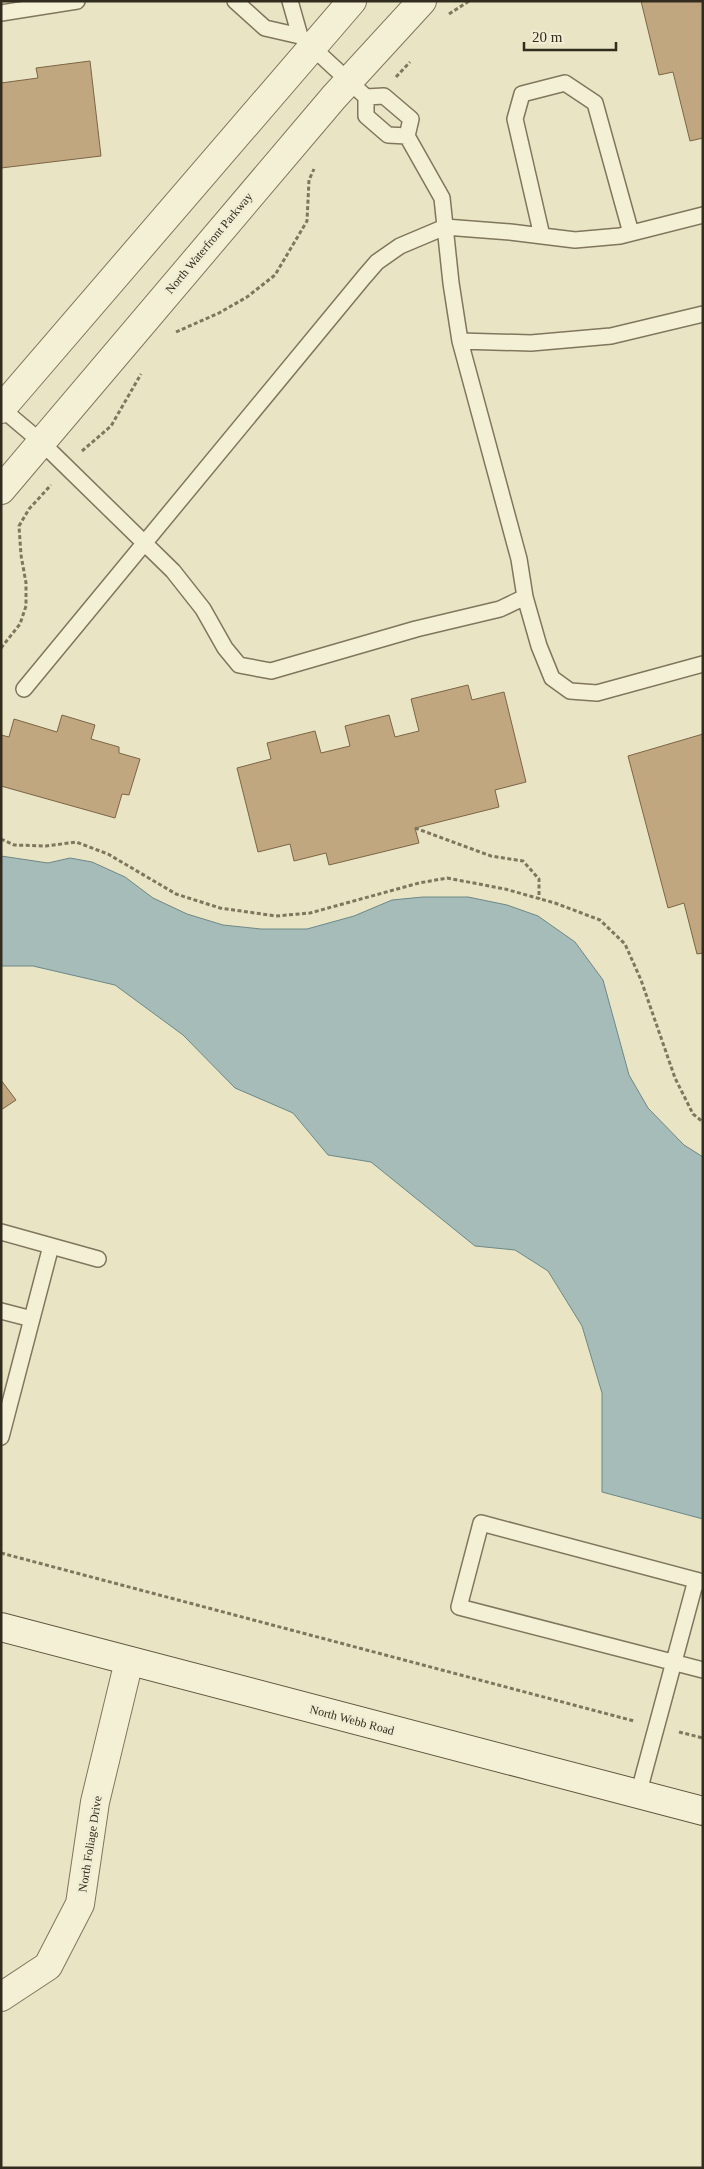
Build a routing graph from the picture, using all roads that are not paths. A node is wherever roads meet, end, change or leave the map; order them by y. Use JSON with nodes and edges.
{"nodes":[{"id":1,"x":77,"y":1,"type":"edge"},
{"id":2,"x":235,"y":1,"type":"edge"},
{"id":3,"x":290,"y":1,"type":"edge"},
{"id":4,"x":352,"y":1,"type":"edge"},
{"id":5,"x":422,"y":1,"type":"edge"},
{"id":6,"x":1,"y":12,"type":"edge"},
{"id":7,"x":306,"y":42,"type":"junction"},
{"id":8,"x":364,"y":91,"type":"junction"},
{"id":9,"x":407,"y":136,"type":"junction"},
{"id":10,"x":703,"y":214,"type":"edge"},
{"id":11,"x":445,"y":227,"type":"junction"},
{"id":12,"x":631,"y":233,"type":"junction"},
{"id":13,"x":542,"y":236,"type":"junction"},
{"id":14,"x":703,"y":314,"type":"edge"},
{"id":15,"x":460,"y":341,"type":"junction"},
{"id":16,"x":2,"y":408,"type":"edge"},
{"id":17,"x":40,"y":442,"type":"junction"},
{"id":18,"x":1,"y":490,"type":"edge"},
{"id":19,"x":144,"y":543,"type":"junction"},
{"id":20,"x":525,"y":597,"type":"junction"},
{"id":21,"x":703,"y":664,"type":"edge"},
{"id":22,"x":24,"y":689,"type":"dead end"},
{"id":23,"x":1,"y":1232,"type":"edge"},
{"id":24,"x":51,"y":1246,"type":"junction"},
{"id":25,"x":98,"y":1259,"type":"dead end"},
{"id":26,"x":1,"y":1311,"type":"edge"},
{"id":27,"x":32,"y":1319,"type":"junction"},
{"id":28,"x":1,"y":1437,"type":"edge"},
{"id":29,"x":699,"y":1581,"type":"edge"},
{"id":30,"x":1,"y":1627,"type":"edge"},
{"id":31,"x":129,"y":1661,"type":"junction"},
{"id":32,"x":675,"y":1662,"type":"junction"},
{"id":33,"x":703,"y":1670,"type":"edge"},
{"id":34,"x":638,"y":1795,"type":"junction"},
{"id":35,"x":703,"y":1812,"type":"edge"},
{"id":36,"x":1,"y":1997,"type":"edge"}],
"edges":[{"from":1,"to":6,"type":"lane"},
{"from":2,"to":7,"type":"lane"},
{"from":3,"to":7,"type":"lane"},
{"from":4,"to":7,"type":"street"},
{"from":5,"to":8,"type":"street","name":"North Waterfront Parkway"},
{"from":7,"to":8,"type":"lane"},
{"from":7,"to":16,"type":"street"},
{"from":8,"to":9,"type":"lane"},
{"from":8,"to":9,"type":"lane"},
{"from":8,"to":17,"type":"street","name":"North Waterfront Parkway"},
{"from":9,"to":11,"type":"lane"},
{"from":10,"to":12,"type":"lane"},
{"from":11,"to":13,"type":"lane"},
{"from":11,"to":15,"type":"lane"},
{"from":11,"to":19,"type":"lane"},
{"from":12,"to":13,"type":"lane"},
{"from":12,"to":13,"type":"lane"},
{"from":14,"to":15,"type":"lane"},
{"from":15,"to":20,"type":"lane"},
{"from":16,"to":17,"type":"lane"},
{"from":17,"to":18,"type":"street","name":"North Waterfront Parkway"},
{"from":17,"to":19,"type":"lane"},
{"from":19,"to":20,"type":"lane"},
{"from":19,"to":22,"type":"lane"},
{"from":20,"to":21,"type":"lane"},
{"from":23,"to":24,"type":"lane"},
{"from":24,"to":25,"type":"lane"},
{"from":24,"to":27,"type":"lane"},
{"from":26,"to":27,"type":"lane"},
{"from":27,"to":28,"type":"lane"},
{"from":29,"to":32,"type":"lane"},
{"from":29,"to":32,"type":"lane"},
{"from":30,"to":31,"type":"street","name":"North Webb Road"},
{"from":31,"to":34,"type":"street","name":"North Webb Road"},
{"from":31,"to":36,"type":"street","name":"North Foliage Drive"},
{"from":32,"to":33,"type":"lane"},
{"from":32,"to":34,"type":"lane"},
{"from":34,"to":35,"type":"street","name":"North Webb Road"}]}
